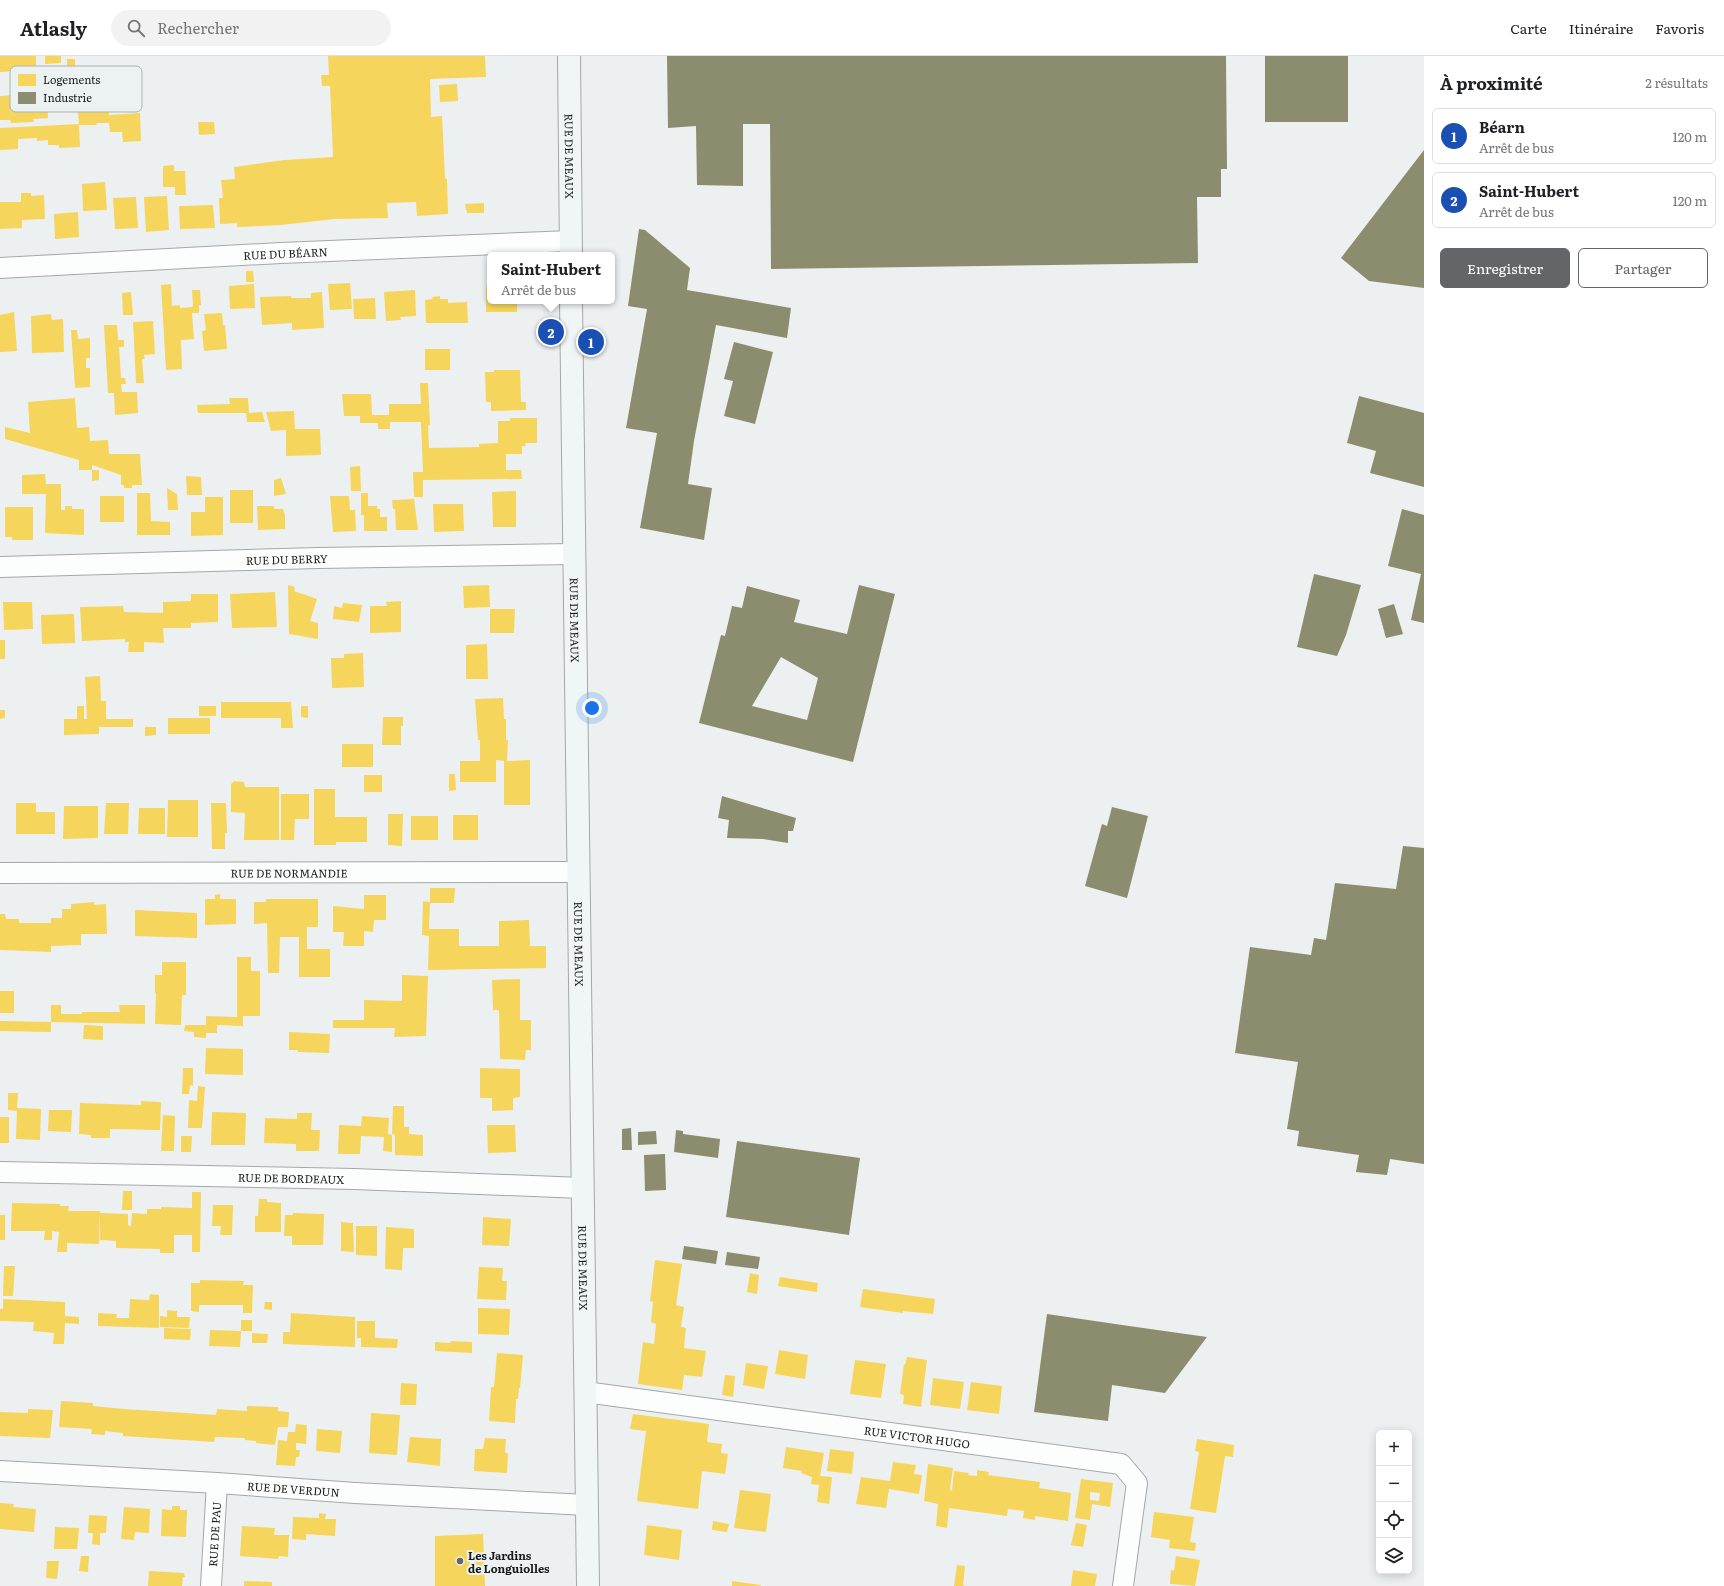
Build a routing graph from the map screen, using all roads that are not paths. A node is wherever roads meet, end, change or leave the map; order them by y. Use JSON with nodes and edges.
{"nodes":[{"id":1,"x":569,"y":56,"type":"edge"},
{"id":2,"x":571,"y":248,"type":"edge"},
{"id":3,"x":0,"y":268,"type":"edge"},
{"id":4,"x":571,"y":304,"type":"edge"},
{"id":5,"x":573,"y":554,"type":"junction"},
{"id":6,"x":0,"y":567,"type":"edge"},
{"id":7,"x":579,"y":872,"type":"junction"},
{"id":8,"x":0,"y":873,"type":"edge"},
{"id":9,"x":0,"y":1172,"type":"edge"},
{"id":10,"x":582,"y":1188,"type":"junction"},
{"id":11,"x":585,"y":1392,"type":"junction"},
{"id":12,"x":0,"y":1471,"type":"edge"},
{"id":13,"x":217,"y":1483,"type":"junction"},
{"id":14,"x":587,"y":1505,"type":"junction"},
{"id":15,"x":211,"y":1586,"type":"edge"},
{"id":16,"x":588,"y":1586,"type":"edge"},
{"id":17,"x":1123,"y":1586,"type":"edge"}],
"edges":[{"from":1,"to":2,"type":"main road","name":"RUE DE MEAUX"},
{"from":2,"to":3,"type":"street","name":"RUE DU BÉARN"},
{"from":4,"to":5,"type":"main road","name":"RUE DE MEAUX"},
{"from":5,"to":6,"type":"street","name":"RUE DU BERRY"},
{"from":5,"to":7,"type":"main road","name":"RUE DE MEAUX"},
{"from":7,"to":8,"type":"street","name":"RUE DE NORMANDIE"},
{"from":7,"to":10,"type":"main road","name":"RUE DE MEAUX"},
{"from":9,"to":10,"type":"street","name":"RUE DE BORDEAUX"},
{"from":10,"to":11,"type":"main road","name":"RUE DE MEAUX"},
{"from":11,"to":14,"type":"main road","name":"RUE DE MEAUX"},
{"from":11,"to":17,"type":"street","name":"RUE VICTOR HUGO"},
{"from":12,"to":13,"type":"street","name":"RUE DE VERDUN"},
{"from":13,"to":14,"type":"street","name":"RUE DE VERDUN"},
{"from":13,"to":15,"type":"street","name":"RUE DE PAU"},
{"from":14,"to":16,"type":"main road","name":"RUE DE MEAUX"}]}
